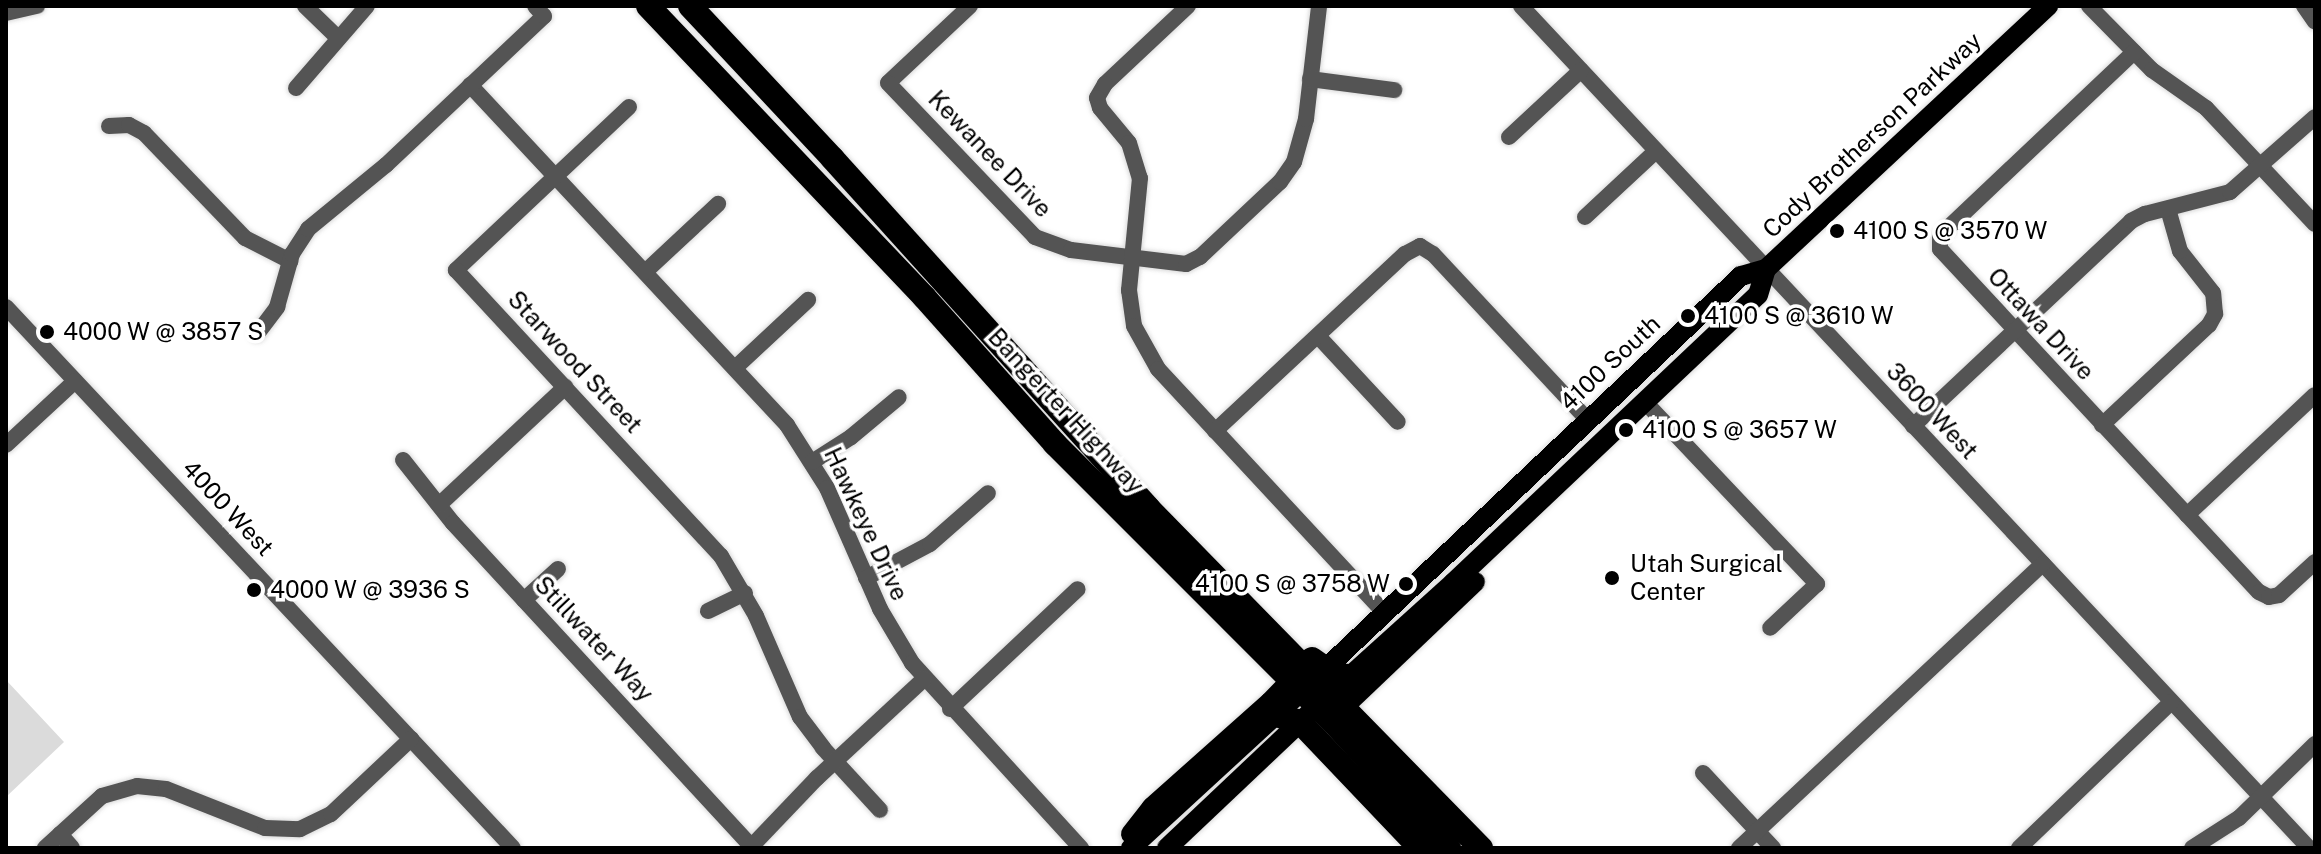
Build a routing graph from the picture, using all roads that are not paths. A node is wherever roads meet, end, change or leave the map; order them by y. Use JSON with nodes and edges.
{"nodes":[{"id":1,"x":37,"y":6,"type":"edge"},
{"id":2,"x":305,"y":6,"type":"edge"},
{"id":3,"x":367,"y":6,"type":"edge"},
{"id":4,"x":648,"y":6,"type":"edge"},
{"id":5,"x":690,"y":6,"type":"edge"},
{"id":6,"x":970,"y":6,"type":"edge"},
{"id":7,"x":1188,"y":6,"type":"edge"},
{"id":8,"x":1319,"y":6,"type":"edge"},
{"id":9,"x":1521,"y":6,"type":"edge"},
{"id":10,"x":2048,"y":6,"type":"edge"},
{"id":11,"x":2089,"y":6,"type":"edge"},
{"id":12,"x":2304,"y":6,"type":"edge"},
{"id":13,"x":539,"y":11,"type":"edge"},
{"id":14,"x":6,"y":13,"type":"edge"},
{"id":15,"x":2315,"y":22,"type":"edge"},
{"id":16,"x":338,"y":38,"type":"junction"},
{"id":17,"x":2134,"y":52,"type":"junction"},
{"id":18,"x":1581,"y":70,"type":"junction"},
{"id":19,"x":1310,"y":79,"type":"junction"},
{"id":20,"x":470,"y":85,"type":"junction"},
{"id":21,"x":296,"y":88,"type":"dead end"},
{"id":22,"x":1394,"y":90,"type":"dead end"},
{"id":23,"x":629,"y":107,"type":"dead end"},
{"id":24,"x":2315,"y":117,"type":"edge"},
{"id":25,"x":109,"y":126,"type":"dead end"},
{"id":26,"x":1509,"y":137,"type":"dead end"},
{"id":27,"x":1656,"y":151,"type":"junction"},
{"id":28,"x":2262,"y":167,"type":"junction"},
{"id":29,"x":555,"y":176,"type":"junction"},
{"id":30,"x":718,"y":204,"type":"dead end"},
{"id":31,"x":2168,"y":209,"type":"junction"},
{"id":32,"x":1585,"y":217,"type":"dead end"},
{"id":33,"x":2315,"y":224,"type":"edge"},
{"id":34,"x":1133,"y":258,"type":"junction"},
{"id":35,"x":290,"y":261,"type":"junction"},
{"id":36,"x":1766,"y":269,"type":"junction"},
{"id":37,"x":645,"y":272,"type":"junction"},
{"id":38,"x":925,"y":298,"type":"junction"},
{"id":39,"x":808,"y":300,"type":"dead end"},
{"id":40,"x":6,"y":307,"type":"edge"},
{"id":41,"x":2015,"y":331,"type":"junction"},
{"id":42,"x":257,"y":334,"type":"dead end"},
{"id":43,"x":1318,"y":336,"type":"junction"},
{"id":44,"x":1652,"y":360,"type":"junction"},
{"id":45,"x":735,"y":368,"type":"junction"},
{"id":46,"x":75,"y":381,"type":"junction"},
{"id":47,"x":565,"y":387,"type":"junction"},
{"id":48,"x":2315,"y":395,"type":"edge"},
{"id":49,"x":899,"y":397,"type":"dead end"},
{"id":50,"x":1644,"y":401,"type":"junction"},
{"id":51,"x":1588,"y":420,"type":"junction"},
{"id":52,"x":1398,"y":422,"type":"dead end"},
{"id":53,"x":2102,"y":425,"type":"junction"},
{"id":54,"x":1913,"y":426,"type":"junction"},
{"id":55,"x":1215,"y":431,"type":"junction"},
{"id":56,"x":6,"y":445,"type":"edge"},
{"id":57,"x":403,"y":460,"type":"dead end"},
{"id":58,"x":812,"y":462,"type":"junction"},
{"id":59,"x":1110,"y":468,"type":"junction"},
{"id":60,"x":988,"y":493,"type":"dead end"},
{"id":61,"x":439,"y":505,"type":"junction"},
{"id":62,"x":2187,"y":515,"type":"junction"},
{"id":63,"x":1504,"y":534,"type":"junction"},
{"id":64,"x":2315,"y":562,"type":"edge"},
{"id":65,"x":2043,"y":564,"type":"junction"},
{"id":66,"x":558,"y":569,"type":"dead end"},
{"id":67,"x":866,"y":578,"type":"junction"},
{"id":68,"x":1078,"y":589,"type":"dead end"},
{"id":69,"x":745,"y":593,"type":"junction"},
{"id":70,"x":524,"y":600,"type":"junction"},
{"id":71,"x":708,"y":611,"type":"dead end"},
{"id":72,"x":1384,"y":612,"type":"junction"},
{"id":73,"x":1770,"y":628,"type":"dead end"},
{"id":74,"x":924,"y":679,"type":"junction"},
{"id":75,"x":1321,"y":694,"type":"junction"},
{"id":76,"x":2171,"y":702,"type":"junction"},
{"id":77,"x":950,"y":709,"type":"junction"},
{"id":78,"x":1276,"y":715,"type":"joint"},
{"id":79,"x":411,"y":739,"type":"junction"},
{"id":80,"x":2315,"y":744,"type":"edge"},
{"id":81,"x":835,"y":761,"type":"junction"},
{"id":82,"x":1703,"y":773,"type":"dead end"},
{"id":83,"x":2260,"y":796,"type":"junction"},
{"id":84,"x":880,"y":810,"type":"dead end"},
{"id":85,"x":1757,"y":831,"type":"junction"},
{"id":86,"x":60,"y":834,"type":"junction"},
{"id":87,"x":751,"y":847,"type":"edge"},
{"id":88,"x":45,"y":848,"type":"edge"},
{"id":89,"x":72,"y":848,"type":"edge"},
{"id":90,"x":513,"y":848,"type":"edge"},
{"id":91,"x":1081,"y":848,"type":"edge"},
{"id":92,"x":1128,"y":848,"type":"edge"},
{"id":93,"x":1167,"y":848,"type":"edge"},
{"id":94,"x":1420,"y":848,"type":"edge"},
{"id":95,"x":1449,"y":848,"type":"edge"},
{"id":96,"x":1481,"y":848,"type":"edge"},
{"id":97,"x":1739,"y":848,"type":"edge"},
{"id":98,"x":1773,"y":848,"type":"edge"},
{"id":99,"x":2019,"y":848,"type":"edge"},
{"id":100,"x":2192,"y":848,"type":"edge"},
{"id":101,"x":2309,"y":848,"type":"edge"}],
"edges":[{"from":1,"to":14,"type":"street"},
{"from":2,"to":16,"type":"street"},
{"from":3,"to":16,"type":"street"},
{"from":4,"to":38,"type":"highway","name":"Bangerter Highway"},
{"from":5,"to":59,"type":"highway","name":"Bangerter Highway"},
{"from":6,"to":34,"type":"street","name":"Kewanee Drive"},
{"from":7,"to":34,"type":"street"},
{"from":8,"to":19,"type":"street","name":"Kewanee Drive"},
{"from":9,"to":18,"type":"street","name":"3600 West"},
{"from":10,"to":36,"type":"main road","name":"Cody Brotherson Parkway"},
{"from":11,"to":17,"type":"street"},
{"from":12,"to":15,"type":"street"},
{"from":13,"to":20,"type":"street"},
{"from":16,"to":21,"type":"street"},
{"from":17,"to":28,"type":"street"},
{"from":17,"to":41,"type":"street","name":"Ottawa Drive"},
{"from":18,"to":26,"type":"street"},
{"from":18,"to":27,"type":"street","name":"3600 West"},
{"from":19,"to":22,"type":"street"},
{"from":19,"to":34,"type":"street","name":"Kewanee Drive"},
{"from":20,"to":29,"type":"street","name":"Hawkeye Drive"},
{"from":20,"to":35,"type":"street"},
{"from":23,"to":29,"type":"street"},
{"from":24,"to":28,"type":"street"},
{"from":25,"to":35,"type":"street"},
{"from":27,"to":32,"type":"street"},
{"from":27,"to":36,"type":"street","name":"3600 West"},
{"from":28,"to":31,"type":"street"},
{"from":28,"to":33,"type":"street"},
{"from":29,"to":37,"type":"street","name":"Hawkeye Drive"},
{"from":29,"to":47,"type":"street","name":"Starwood Street"},
{"from":30,"to":37,"type":"street"},
{"from":31,"to":41,"type":"street"},
{"from":31,"to":53,"type":"street"},
{"from":34,"to":55,"type":"street"},
{"from":35,"to":42,"type":"street"},
{"from":36,"to":44,"type":"main road","name":"4100 South"},
{"from":36,"to":50,"type":"main road","name":"4100 South"},
{"from":36,"to":54,"type":"street","name":"3600 West"},
{"from":37,"to":45,"type":"street","name":"Hawkeye Drive"},
{"from":38,"to":59,"type":"highway"},
{"from":38,"to":75,"type":"highway","name":"Bangerter Highway"},
{"from":39,"to":45,"type":"street"},
{"from":40,"to":46,"type":"street","name":"4000 West"},
{"from":41,"to":53,"type":"street","name":"Ottawa Drive"},
{"from":41,"to":54,"type":"street"},
{"from":43,"to":51,"type":"street"},
{"from":43,"to":52,"type":"street"},
{"from":43,"to":55,"type":"street"},
{"from":44,"to":51,"type":"main road","name":"4100 South"},
{"from":44,"to":63,"type":"main road"},
{"from":45,"to":58,"type":"street","name":"Hawkeye Drive"},
{"from":46,"to":56,"type":"street"},
{"from":46,"to":79,"type":"street","name":"4000 West"},
{"from":47,"to":61,"type":"street"},
{"from":47,"to":69,"type":"street","name":"Starwood Street"},
{"from":48,"to":62,"type":"street"},
{"from":49,"to":58,"type":"street"},
{"from":50,"to":63,"type":"main road","name":"4100 South"},
{"from":50,"to":73,"type":"street"},
{"from":51,"to":72,"type":"main road","name":"4100 South"},
{"from":53,"to":62,"type":"street","name":"Ottawa Drive"},
{"from":54,"to":65,"type":"street","name":"3600 West"},
{"from":55,"to":72,"type":"street"},
{"from":57,"to":61,"type":"street","name":"Stillwater Way"},
{"from":58,"to":67,"type":"street","name":"Hawkeye Drive"},
{"from":59,"to":75,"type":"highway","name":"Bangerter Highway"},
{"from":59,"to":75,"type":"highway"},
{"from":60,"to":67,"type":"street"},
{"from":61,"to":70,"type":"street","name":"Stillwater Way"},
{"from":62,"to":64,"type":"street","name":"Ottawa Drive"},
{"from":63,"to":75,"type":"main road","name":"4100 South"},
{"from":63,"to":75,"type":"main road"},
{"from":65,"to":76,"type":"street","name":"3600 West"},
{"from":65,"to":85,"type":"street"},
{"from":66,"to":70,"type":"street"},
{"from":67,"to":74,"type":"street","name":"Hawkeye Drive"},
{"from":68,"to":77,"type":"street"},
{"from":69,"to":71,"type":"street"},
{"from":69,"to":81,"type":"street","name":"Starwood Street"},
{"from":70,"to":87,"type":"street","name":"Stillwater Way"},
{"from":72,"to":75,"type":"main road","name":"4100 South"},
{"from":74,"to":77,"type":"street","name":"Hawkeye Drive"},
{"from":74,"to":81,"type":"street"},
{"from":75,"to":78,"type":"highway"},
{"from":75,"to":92,"type":"main road"},
{"from":75,"to":93,"type":"main road","name":"4100 South"},
{"from":75,"to":94,"type":"highway"},
{"from":75,"to":95,"type":"highway","name":"Bangerter Highway"},
{"from":75,"to":96,"type":"highway","name":"Bangerter Highway"},
{"from":76,"to":83,"type":"street","name":"3600 West"},
{"from":76,"to":99,"type":"street"},
{"from":77,"to":91,"type":"street","name":"Hawkeye Drive"},
{"from":78,"to":92,"type":"main road"},
{"from":79,"to":86,"type":"street"},
{"from":79,"to":90,"type":"street","name":"4000 West"},
{"from":80,"to":83,"type":"street"},
{"from":81,"to":84,"type":"street","name":"Starwood Street"},
{"from":81,"to":87,"type":"street"},
{"from":82,"to":85,"type":"street"},
{"from":83,"to":100,"type":"street"},
{"from":83,"to":101,"type":"street","name":"3600 West"},
{"from":85,"to":97,"type":"street"},
{"from":85,"to":98,"type":"street"},
{"from":86,"to":88,"type":"street"},
{"from":86,"to":89,"type":"street"}]}
